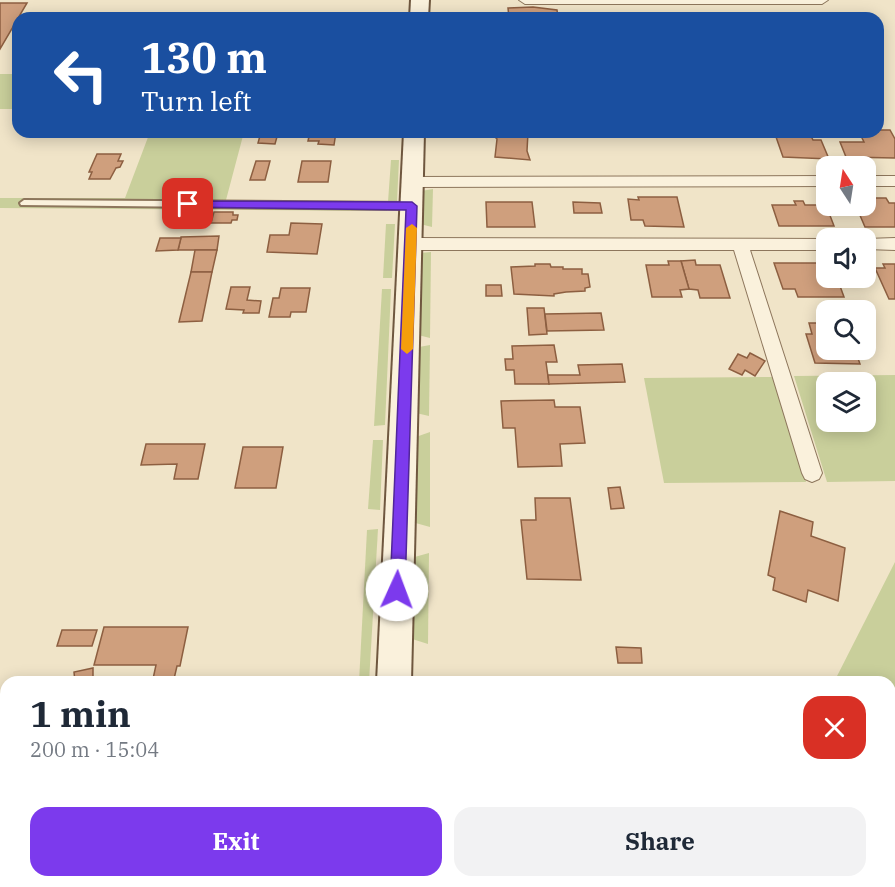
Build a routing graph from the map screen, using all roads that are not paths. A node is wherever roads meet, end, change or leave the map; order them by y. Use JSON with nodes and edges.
{"nodes":[{"id":1,"x":525,"y":0,"type":"edge"},
{"id":2,"x":822,"y":0,"type":"edge"},
{"id":3,"x":414,"y":138,"type":"edge"},
{"id":4,"x":816,"y":181,"type":"edge"},
{"id":5,"x":876,"y":181,"type":"edge"},
{"id":6,"x":895,"y":181,"type":"edge"},
{"id":7,"x":412,"y":194,"type":"junction"},
{"id":8,"x":24,"y":203,"type":"dead end"},
{"id":9,"x":411,"y":244,"type":"junction"},
{"id":10,"x":740,"y":244,"type":"junction"},
{"id":11,"x":816,"y":244,"type":"edge"},
{"id":12,"x":876,"y":244,"type":"edge"},
{"id":13,"x":895,"y":244,"type":"edge"},
{"id":14,"x":812,"y":473,"type":"dead end"},
{"id":15,"x":394,"y":676,"type":"edge"}],
"edges":[{"from":1,"to":2,"type":"street"},
{"from":3,"to":7,"type":"street"},
{"from":4,"to":7,"type":"street"},
{"from":5,"to":6,"type":"street"},
{"from":7,"to":8,"type":"lane"},
{"from":7,"to":9,"type":"street"},
{"from":9,"to":10,"type":"street"},
{"from":9,"to":15,"type":"street"},
{"from":10,"to":11,"type":"street"},
{"from":10,"to":14,"type":"street"},
{"from":12,"to":13,"type":"street"}]}
